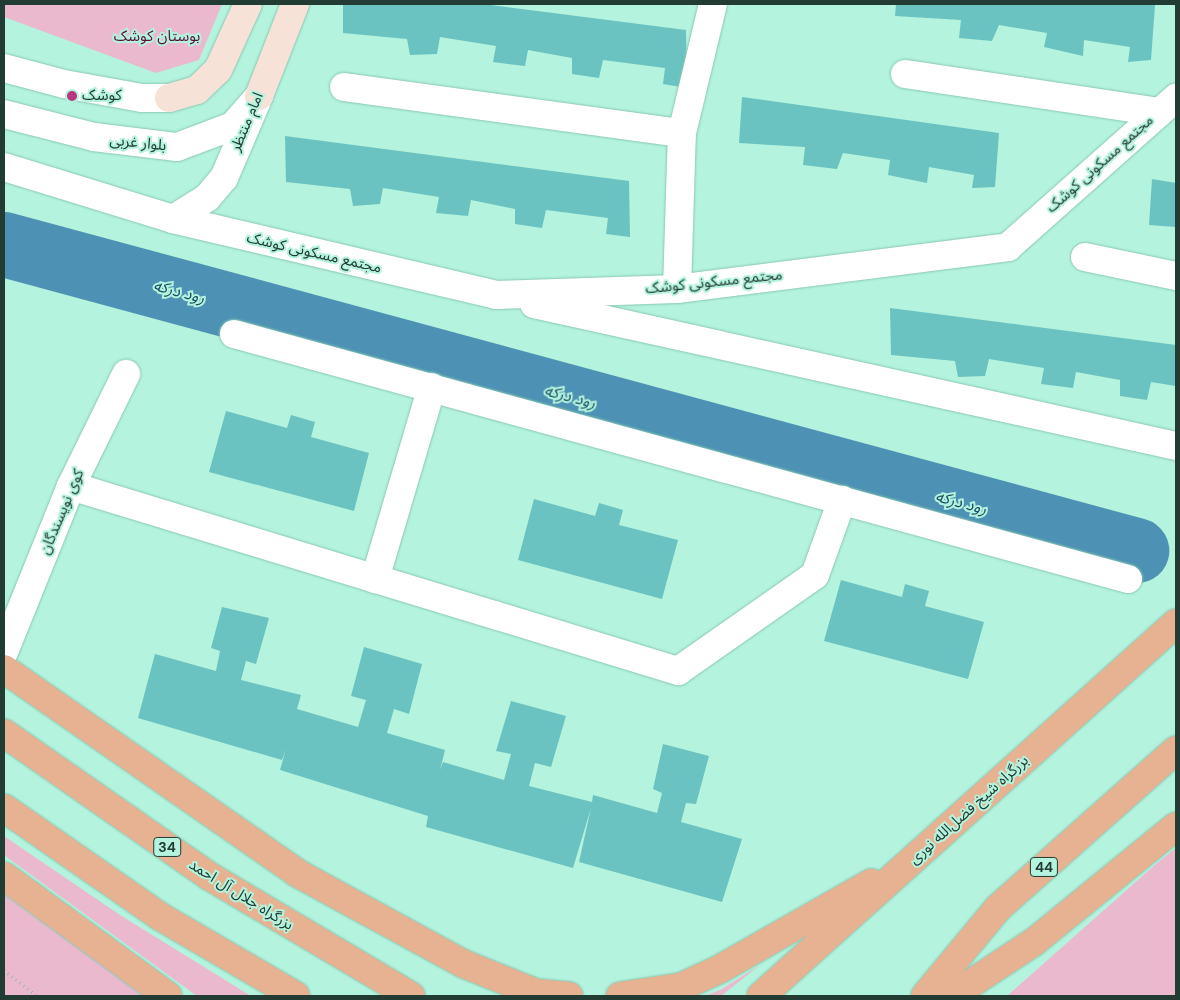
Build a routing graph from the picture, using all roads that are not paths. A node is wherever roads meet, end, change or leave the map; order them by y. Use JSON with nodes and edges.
{"nodes":[{"id":1,"x":248,"y":4,"type":"edge"},
{"id":2,"x":294,"y":4,"type":"edge"},
{"id":3,"x":713,"y":4,"type":"edge"},
{"id":4,"x":4,"y":68,"type":"edge"},
{"id":5,"x":905,"y":74,"type":"dead end"},
{"id":6,"x":344,"y":87,"type":"dead end"},
{"id":7,"x":259,"y":96,"type":"junction"},
{"id":8,"x":169,"y":98,"type":"joint"},
{"id":9,"x":1168,"y":105,"type":"edge"},
{"id":10,"x":4,"y":114,"type":"edge"},
{"id":11,"x":682,"y":133,"type":"junction"},
{"id":12,"x":4,"y":167,"type":"edge"},
{"id":13,"x":173,"y":220,"type":"junction"},
{"id":14,"x":1086,"y":257,"type":"dead end"},
{"id":15,"x":1176,"y":276,"type":"edge"},
{"id":16,"x":677,"y":289,"type":"junction"},
{"id":17,"x":496,"y":295,"type":"junction"},
{"id":18,"x":234,"y":334,"type":"dead end"},
{"id":19,"x":126,"y":374,"type":"dead end"},
{"id":20,"x":432,"y":387,"type":"junction"},
{"id":21,"x":1176,"y":446,"type":"edge"},
{"id":22,"x":71,"y":486,"type":"junction"},
{"id":23,"x":842,"y":500,"type":"junction"},
{"id":24,"x":375,"y":579,"type":"junction"},
{"id":25,"x":1128,"y":579,"type":"dead end"},
{"id":26,"x":1176,"y":623,"type":"edge"},
{"id":27,"x":4,"y":652,"type":"edge"},
{"id":28,"x":4,"y":669,"type":"edge"},
{"id":29,"x":4,"y":733,"type":"edge"},
{"id":30,"x":1176,"y":750,"type":"edge"},
{"id":31,"x":4,"y":808,"type":"edge"},
{"id":32,"x":1176,"y":826,"type":"edge"},
{"id":33,"x":920,"y":855,"type":"junction"},
{"id":34,"x":4,"y":876,"type":"edge"},
{"id":35,"x":537,"y":995,"type":"edge"},
{"id":36,"x":168,"y":996,"type":"edge"},
{"id":37,"x":296,"y":996,"type":"edge"},
{"id":38,"x":411,"y":996,"type":"edge"},
{"id":39,"x":570,"y":996,"type":"edge"},
{"id":40,"x":620,"y":996,"type":"edge"},
{"id":41,"x":761,"y":996,"type":"edge"},
{"id":42,"x":925,"y":996,"type":"edge"},
{"id":43,"x":952,"y":996,"type":"edge"}],
"edges":[{"from":1,"to":8,"type":"main road"},
{"from":2,"to":7,"type":"main road","name":"امام منتظر"},
{"from":3,"to":11,"type":"street"},
{"from":4,"to":8,"type":"street"},
{"from":5,"to":9,"type":"street"},
{"from":6,"to":11,"type":"street"},
{"from":7,"to":10,"type":"street","name":"بلوار غربی"},
{"from":7,"to":13,"type":"street","name":"امام منتظر"},
{"from":9,"to":16,"type":"street","name":"مجتمع مسکونی کوشک"},
{"from":11,"to":16,"type":"street"},
{"from":12,"to":13,"type":"street","name":"مجتمع مسکونی کوشک"},
{"from":13,"to":17,"type":"street","name":"مجتمع مسکونی کوشک"},
{"from":14,"to":15,"type":"street"},
{"from":16,"to":17,"type":"street","name":"مجتمع مسکونی کوشک"},
{"from":17,"to":21,"type":"street"},
{"from":18,"to":20,"type":"street"},
{"from":19,"to":22,"type":"street","name":"کوی نویسندگان"},
{"from":20,"to":23,"type":"street"},
{"from":20,"to":24,"type":"street"},
{"from":22,"to":24,"type":"street"},
{"from":22,"to":27,"type":"street","name":"کوی نویسندگان"},
{"from":23,"to":24,"type":"street"},
{"from":23,"to":25,"type":"street"},
{"from":26,"to":33,"type":"highway","name":"بزرگراه شیخ فضل‌الله نوری"},
{"from":28,"to":35,"type":"highway"},
{"from":29,"to":38,"type":"highway","name":"بزرگراه جلال آل احمد","number":"34"},
{"from":30,"to":42,"type":"highway","number":"44"},
{"from":31,"to":37,"type":"highway"},
{"from":32,"to":43,"type":"highway"},
{"from":33,"to":40,"type":"highway"},
{"from":33,"to":41,"type":"highway","name":"بزرگراه شیخ فضل‌الله نوری"},
{"from":34,"to":36,"type":"highway"},
{"from":35,"to":39,"type":"highway"}]}
